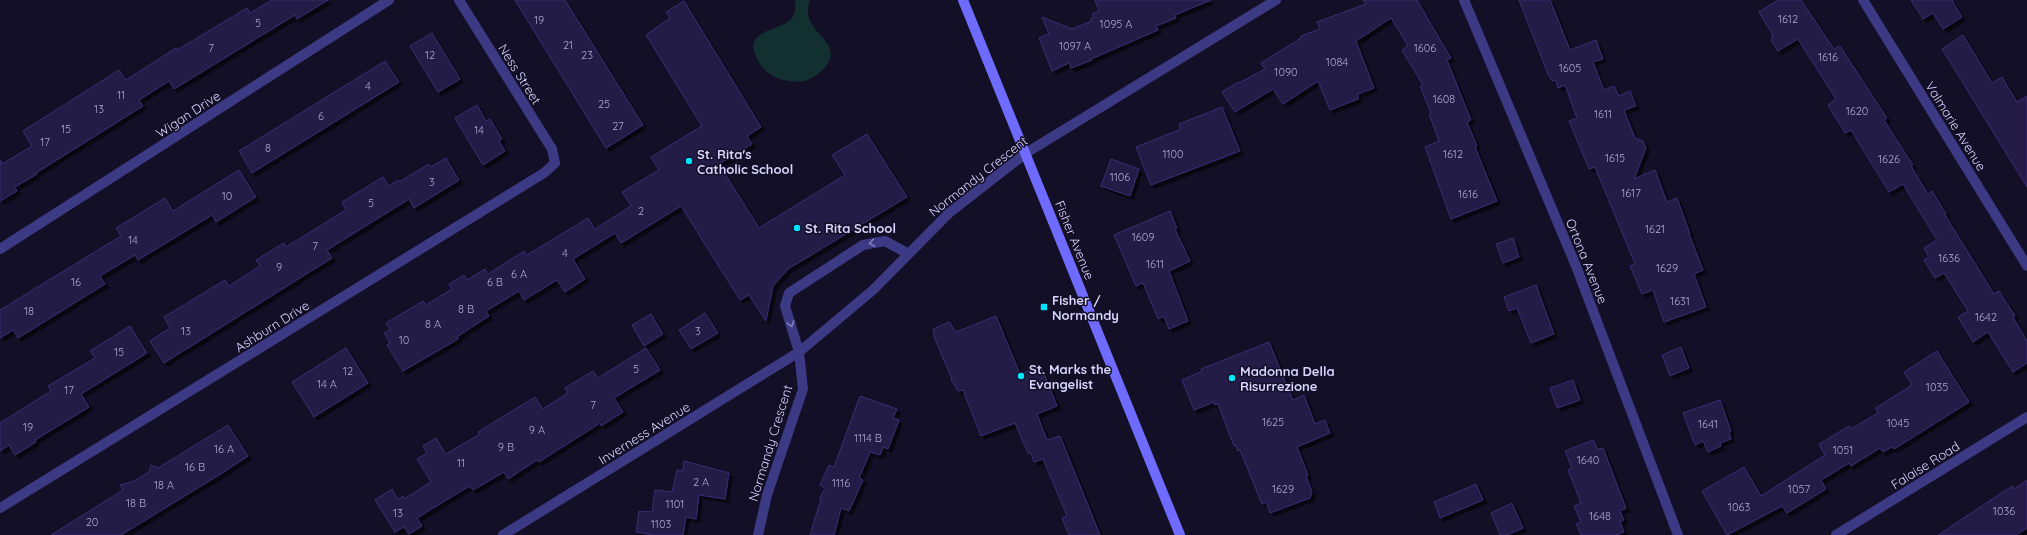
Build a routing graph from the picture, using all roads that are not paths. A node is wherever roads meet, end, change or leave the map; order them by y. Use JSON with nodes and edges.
{"nodes":[{"id":1,"x":389,"y":0,"type":"edge"},
{"id":2,"x":459,"y":0,"type":"edge"},
{"id":3,"x":963,"y":0,"type":"edge"},
{"id":4,"x":1276,"y":0,"type":"edge"},
{"id":5,"x":1464,"y":0,"type":"edge"},
{"id":6,"x":1862,"y":0,"type":"edge"},
{"id":7,"x":1026,"y":153,"type":"junction"},
{"id":8,"x":555,"y":163,"type":"joint"},
{"id":9,"x":0,"y":249,"type":"edge"},
{"id":10,"x":907,"y":254,"type":"junction"},
{"id":11,"x":2027,"y":266,"type":"edge"},
{"id":12,"x":799,"y":352,"type":"junction"},
{"id":13,"x":2027,"y":417,"type":"edge"},
{"id":14,"x":0,"y":508,"type":"edge"},
{"id":15,"x":503,"y":535,"type":"edge"},
{"id":16,"x":758,"y":535,"type":"edge"},
{"id":17,"x":1180,"y":535,"type":"edge"},
{"id":18,"x":1678,"y":535,"type":"edge"},
{"id":19,"x":1836,"y":535,"type":"edge"}],
"edges":[{"from":1,"to":9,"type":"street","name":"Wigan Drive"},
{"from":2,"to":8,"type":"street","name":"Ness Street"},
{"from":3,"to":7,"type":"main road","name":"Fisher Avenue"},
{"from":4,"to":7,"type":"street","name":"Normandy Crescent"},
{"from":5,"to":18,"type":"street","name":"Ortona Avenue"},
{"from":6,"to":11,"type":"street","name":"Valmarie Avenue"},
{"from":7,"to":10,"type":"street","name":"Normandy Crescent"},
{"from":7,"to":17,"type":"main road","name":"Fisher Avenue"},
{"from":8,"to":14,"type":"street","name":"Ashburn Drive"},
{"from":10,"to":12,"type":"street","name":"Normandy Crescent"},
{"from":10,"to":12,"type":"street","one_way":true},
{"from":12,"to":15,"type":"street","name":"Inverness Avenue"},
{"from":12,"to":16,"type":"street","name":"Normandy Crescent"},
{"from":13,"to":19,"type":"street","name":"Falaise Road"}]}
